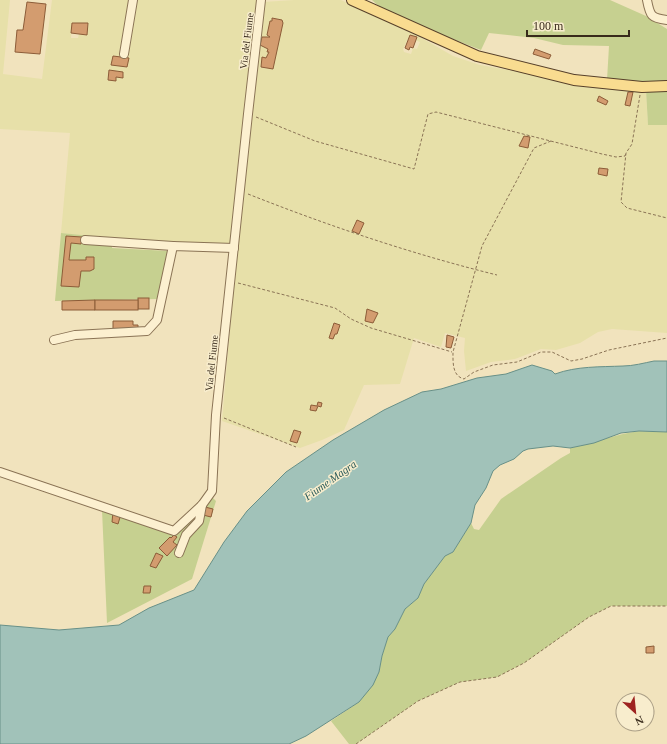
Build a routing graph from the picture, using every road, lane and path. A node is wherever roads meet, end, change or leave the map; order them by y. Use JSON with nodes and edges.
{"nodes":[{"id":1,"x":133,"y":0,"type":"edge"},
{"id":2,"x":262,"y":0,"type":"edge"},
{"id":3,"x":352,"y":0,"type":"edge"},
{"id":4,"x":647,"y":0,"type":"edge"},
{"id":5,"x":667,"y":20,"type":"edge"},
{"id":6,"x":124,"y":54,"type":"dead end"},
{"id":7,"x":642,"y":86,"type":"junction"},
{"id":8,"x":667,"y":86,"type":"edge"},
{"id":9,"x":248,"y":114,"type":"junction"},
{"id":10,"x":551,"y":141,"type":"junction"},
{"id":11,"x":626,"y":154,"type":"junction"},
{"id":12,"x":240,"y":191,"type":"junction"},
{"id":13,"x":667,"y":218,"type":"edge"},
{"id":14,"x":85,"y":240,"type":"dead end"},
{"id":15,"x":173,"y":246,"type":"junction"},
{"id":16,"x":234,"y":248,"type":"junction"},
{"id":17,"x":475,"y":269,"type":"junction"},
{"id":18,"x":497,"y":275,"type":"dead end"},
{"id":19,"x":230,"y":281,"type":"junction"},
{"id":20,"x":667,"y":338,"type":"edge"},
{"id":21,"x":54,"y":340,"type":"dead end"},
{"id":22,"x":453,"y":352,"type":"junction"},
{"id":23,"x":216,"y":415,"type":"junction"},
{"id":24,"x":296,"y":446,"type":"dead end"},
{"id":25,"x":0,"y":472,"type":"edge"},
{"id":26,"x":202,"y":505,"type":"junction"},
{"id":27,"x":179,"y":553,"type":"dead end"},
{"id":28,"x":667,"y":606,"type":"edge"},
{"id":29,"x":356,"y":744,"type":"edge"}],
"edges":[{"from":1,"to":6,"type":"street"},
{"from":2,"to":9,"type":"street","name":"Via del Fiume"},
{"from":3,"to":7,"type":"main road"},
{"from":4,"to":5,"type":"street"},
{"from":7,"to":8,"type":"main road"},
{"from":7,"to":11,"type":"path"},
{"from":9,"to":10,"type":"path"},
{"from":9,"to":12,"type":"street","name":"Via del Fiume"},
{"from":10,"to":11,"type":"path"},
{"from":10,"to":17,"type":"path"},
{"from":11,"to":13,"type":"path"},
{"from":12,"to":16,"type":"street","name":"Via del Fiume"},
{"from":12,"to":17,"type":"path"},
{"from":14,"to":15,"type":"street"},
{"from":15,"to":16,"type":"street"},
{"from":15,"to":21,"type":"street"},
{"from":16,"to":19,"type":"street","name":"Via del Fiume"},
{"from":17,"to":18,"type":"path"},
{"from":17,"to":22,"type":"path"},
{"from":19,"to":22,"type":"path"},
{"from":19,"to":23,"type":"street","name":"Via del Fiume"},
{"from":20,"to":22,"type":"path"},
{"from":23,"to":24,"type":"path"},
{"from":23,"to":26,"type":"street","name":"Via del Fiume"},
{"from":25,"to":26,"type":"street","name":"Via del Fiume"},
{"from":26,"to":27,"type":"street"},
{"from":28,"to":29,"type":"path"}]}
